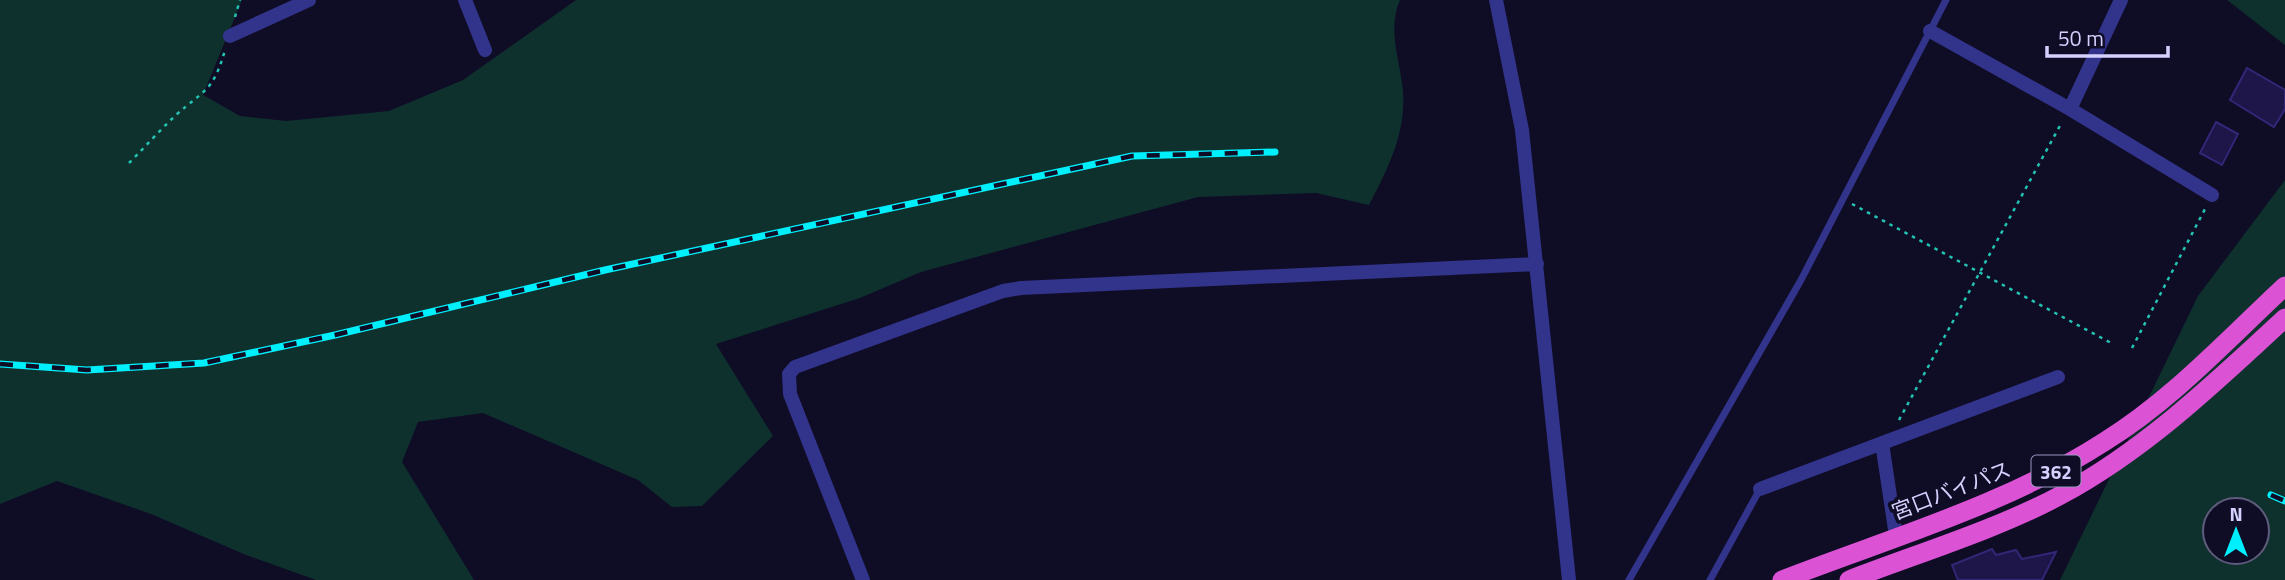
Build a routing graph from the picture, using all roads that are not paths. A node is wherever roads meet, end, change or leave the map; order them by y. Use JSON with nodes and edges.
{"nodes":[{"id":1,"x":309,"y":0,"type":"edge"},
{"id":2,"x":465,"y":0,"type":"edge"},
{"id":3,"x":1496,"y":0,"type":"edge"},
{"id":4,"x":1946,"y":0,"type":"edge"},
{"id":5,"x":2121,"y":0,"type":"edge"},
{"id":6,"x":1930,"y":31,"type":"junction"},
{"id":7,"x":230,"y":36,"type":"road end"},
{"id":8,"x":485,"y":50,"type":"dead end"},
{"id":9,"x":2070,"y":109,"type":"junction"},
{"id":10,"x":2213,"y":195,"type":"road end"},
{"id":11,"x":1537,"y":264,"type":"junction"},
{"id":12,"x":2285,"y":286,"type":"edge"},
{"id":13,"x":2285,"y":318,"type":"edge"},
{"id":14,"x":2058,"y":377,"type":"dead end"},
{"id":15,"x":1882,"y":443,"type":"junction"},
{"id":16,"x":1760,"y":489,"type":"joint"},
{"id":17,"x":1896,"y":536,"type":"junction"},
{"id":18,"x":863,"y":580,"type":"edge"},
{"id":19,"x":1569,"y":580,"type":"edge"},
{"id":20,"x":1629,"y":580,"type":"edge"},
{"id":21,"x":1710,"y":580,"type":"edge"},
{"id":22,"x":1782,"y":580,"type":"edge"},
{"id":23,"x":1849,"y":580,"type":"edge"}],
"edges":[{"from":1,"to":7,"type":"street"},
{"from":2,"to":8,"type":"street"},
{"from":3,"to":11,"type":"street"},
{"from":4,"to":6,"type":"lane"},
{"from":5,"to":9,"type":"street"},
{"from":6,"to":9,"type":"street"},
{"from":6,"to":20,"type":"lane"},
{"from":9,"to":10,"type":"street"},
{"from":11,"to":18,"type":"street"},
{"from":11,"to":19,"type":"street"},
{"from":12,"to":17,"type":"highway","name":"宮口バイパス","number":"362"},
{"from":13,"to":23,"type":"highway","number":"362"},
{"from":14,"to":15,"type":"street"},
{"from":15,"to":16,"type":"street"},
{"from":15,"to":17,"type":"street"},
{"from":16,"to":21,"type":"lane"},
{"from":17,"to":22,"type":"highway","name":"宮口バイパス","number":"362"}]}
